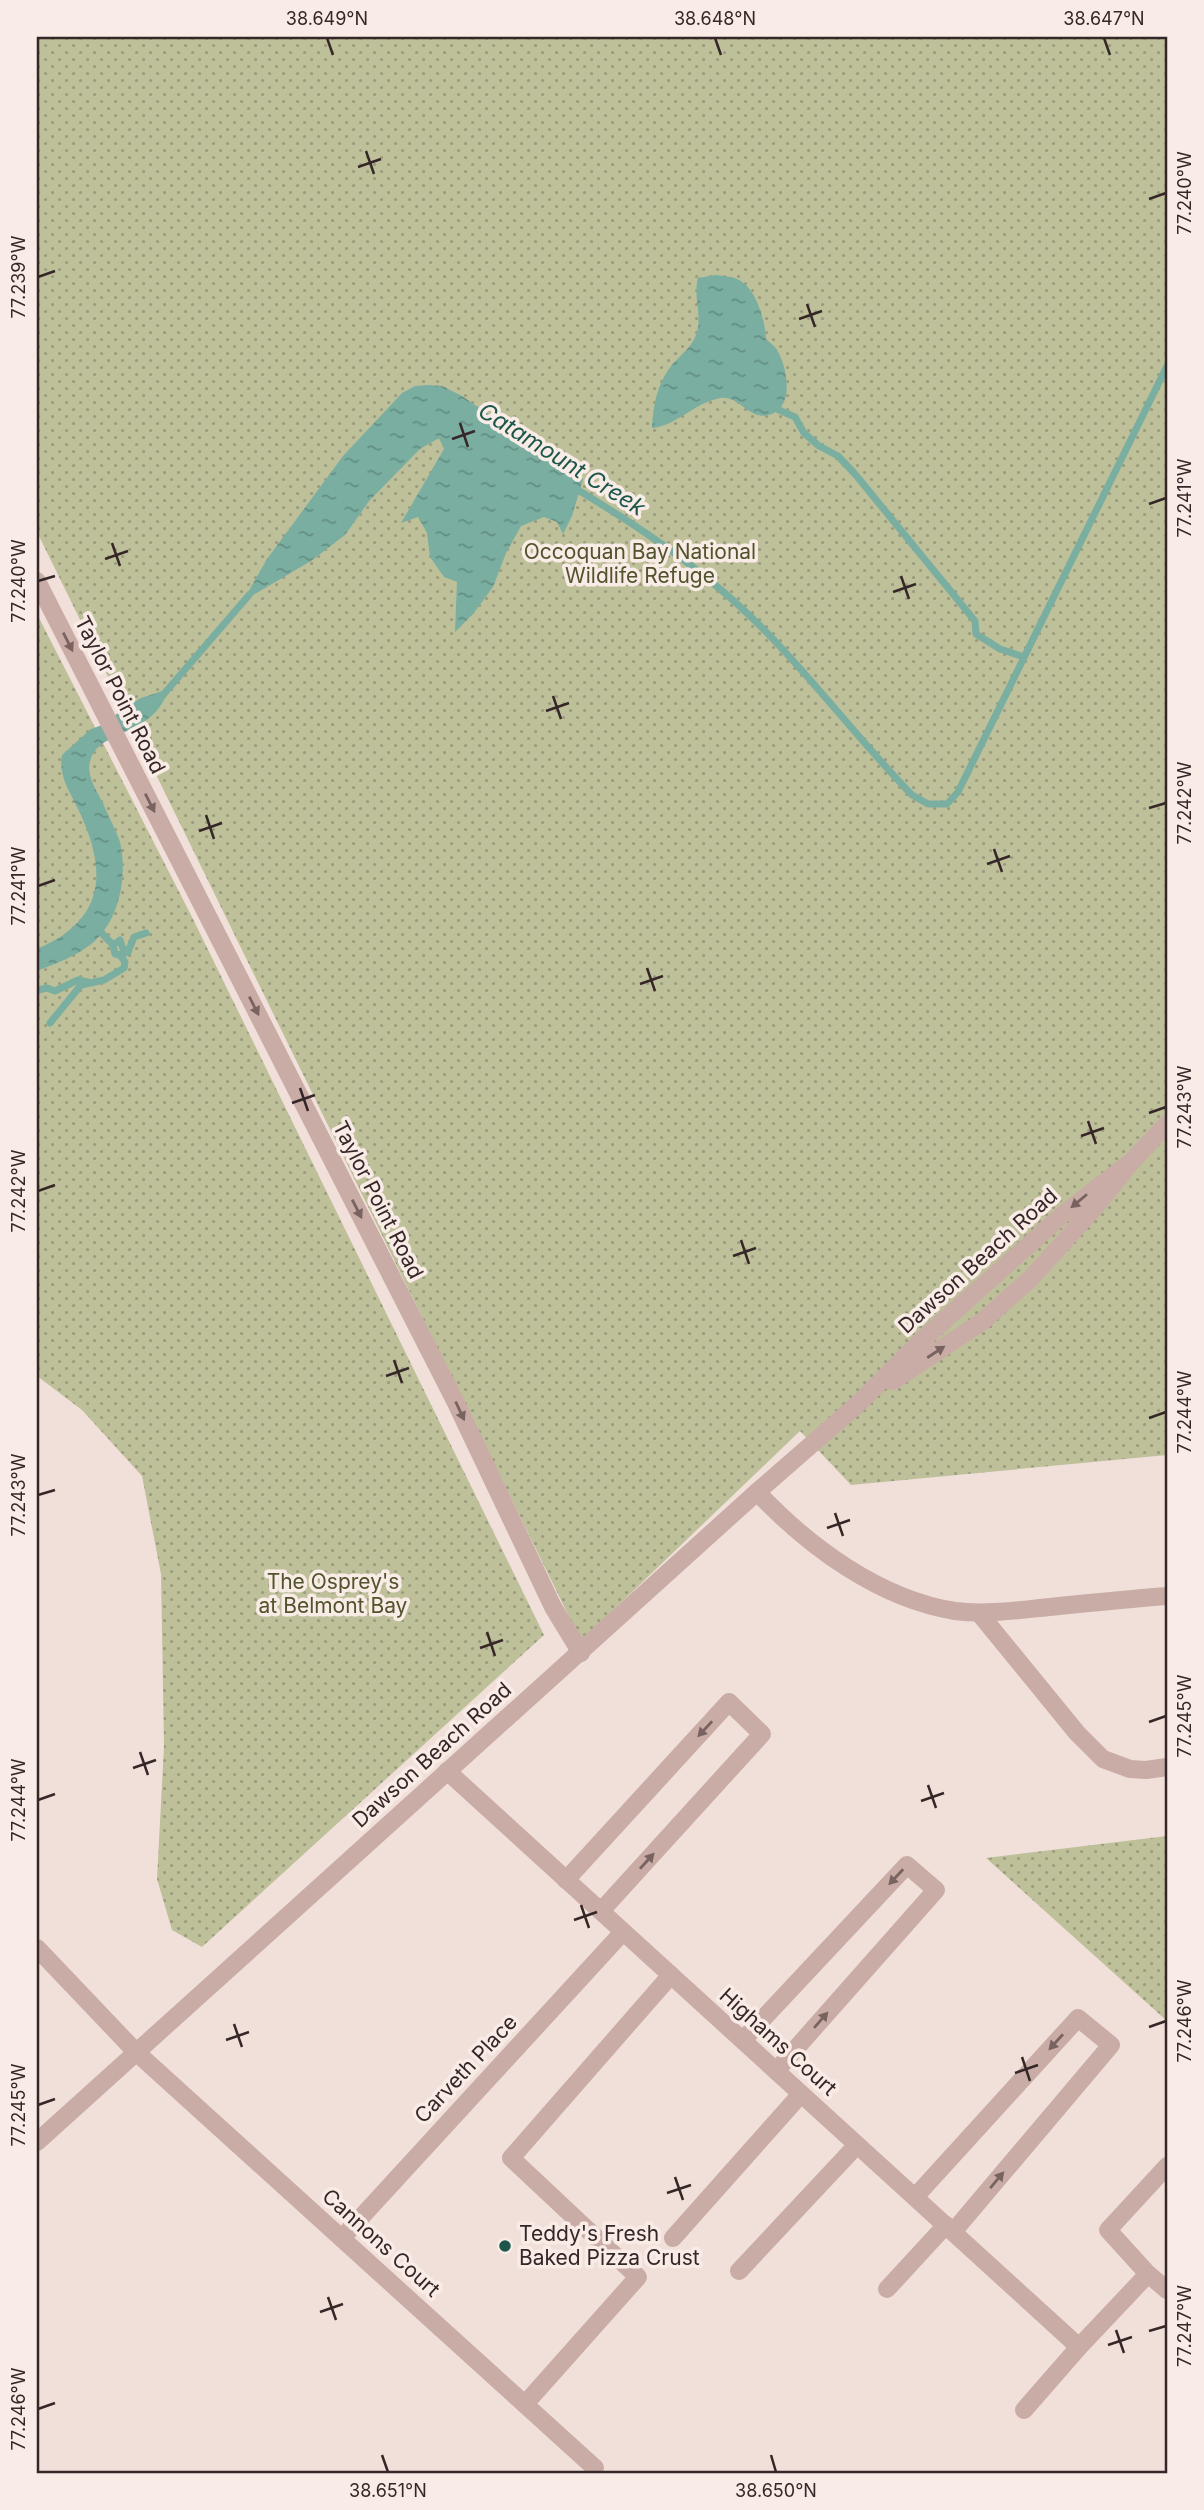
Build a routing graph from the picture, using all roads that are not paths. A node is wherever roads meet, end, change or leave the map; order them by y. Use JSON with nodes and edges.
{"nodes":[{"id":1,"x":37,"y":581,"type":"edge"},
{"id":2,"x":1167,"y":1124,"type":"edge"},
{"id":3,"x":1133,"y":1160,"type":"junction"},
{"id":4,"x":859,"y":1403,"type":"junction"},
{"id":5,"x":757,"y":1492,"type":"junction"},
{"id":6,"x":1167,"y":1595,"type":"edge"},
{"id":7,"x":979,"y":1613,"type":"junction"},
{"id":8,"x":581,"y":1653,"type":"junction"},
{"id":9,"x":1167,"y":1767,"type":"edge"},
{"id":10,"x":447,"y":1771,"type":"junction"},
{"id":11,"x":566,"y":1880,"type":"junction"},
{"id":12,"x":601,"y":1911,"type":"junction"},
{"id":13,"x":624,"y":1932,"type":"junction"},
{"id":14,"x":37,"y":1948,"type":"edge"},
{"id":15,"x":671,"y":1975,"type":"junction"},
{"id":16,"x":743,"y":2040,"type":"junction"},
{"id":17,"x":136,"y":2052,"type":"junction"},
{"id":18,"x":776,"y":2071,"type":"junction"},
{"id":19,"x":801,"y":2094,"type":"junction"},
{"id":20,"x":37,"y":2142,"type":"edge"},
{"id":21,"x":857,"y":2145,"type":"junction"},
{"id":22,"x":1167,"y":2166,"type":"edge"},
{"id":23,"x":915,"y":2197,"type":"junction"},
{"id":24,"x":950,"y":2229,"type":"junction"},
{"id":25,"x":342,"y":2238,"type":"junction"},
{"id":26,"x":673,"y":2238,"type":"dead end"},
{"id":27,"x":739,"y":2272,"type":"dead end"},
{"id":28,"x":1148,"y":2274,"type":"junction"},
{"id":29,"x":887,"y":2289,"type":"dead end"},
{"id":30,"x":1167,"y":2290,"type":"edge"},
{"id":31,"x":1079,"y":2347,"type":"junction"},
{"id":32,"x":524,"y":2404,"type":"junction"},
{"id":33,"x":1024,"y":2410,"type":"dead end"},
{"id":34,"x":595,"y":2468,"type":"dead end"}],
"edges":[{"from":1,"to":8,"type":"street","name":"Taylor Point Road","one_way":true},
{"from":2,"to":3,"type":"street","name":"Dawson Beach Road"},
{"from":3,"to":4,"type":"street","name":"Dawson Beach Road","one_way":true},
{"from":4,"to":3,"type":"street","name":"Dawson Beach Road","one_way":true},
{"from":4,"to":5,"type":"street","name":"Dawson Beach Road"},
{"from":5,"to":7,"type":"street"},
{"from":5,"to":8,"type":"street","name":"Dawson Beach Road"},
{"from":6,"to":7,"type":"street"},
{"from":7,"to":9,"type":"street"},
{"from":8,"to":10,"type":"street","name":"Dawson Beach Road"},
{"from":10,"to":11,"type":"street","name":"Highams Court"},
{"from":10,"to":17,"type":"street","name":"Dawson Beach Road"},
{"from":11,"to":12,"type":"street","name":"Highams Court"},
{"from":12,"to":11,"type":"street","one_way":true},
{"from":12,"to":13,"type":"street","name":"Highams Court"},
{"from":13,"to":15,"type":"street","name":"Highams Court"},
{"from":13,"to":25,"type":"street","name":"Carveth Place"},
{"from":14,"to":17,"type":"street","name":"Cannons Court"},
{"from":15,"to":16,"type":"street","name":"Highams Court"},
{"from":15,"to":32,"type":"street"},
{"from":16,"to":18,"type":"street","name":"Highams Court"},
{"from":18,"to":16,"type":"street","one_way":true},
{"from":17,"to":20,"type":"street","name":"Dawson Beach Road"},
{"from":17,"to":25,"type":"street","name":"Cannons Court"},
{"from":18,"to":19,"type":"street","name":"Highams Court"},
{"from":19,"to":21,"type":"street","name":"Highams Court"},
{"from":19,"to":26,"type":"street"},
{"from":21,"to":23,"type":"street","name":"Highams Court"},
{"from":21,"to":27,"type":"street"},
{"from":22,"to":28,"type":"street"},
{"from":23,"to":24,"type":"street","name":"Highams Court"},
{"from":24,"to":23,"type":"street","one_way":true},
{"from":24,"to":29,"type":"street"},
{"from":24,"to":31,"type":"street","name":"Highams Court"},
{"from":25,"to":32,"type":"street","name":"Cannons Court"},
{"from":28,"to":30,"type":"street"},
{"from":28,"to":31,"type":"street"},
{"from":31,"to":33,"type":"street"},
{"from":32,"to":34,"type":"street","name":"Cannons Court"}]}
